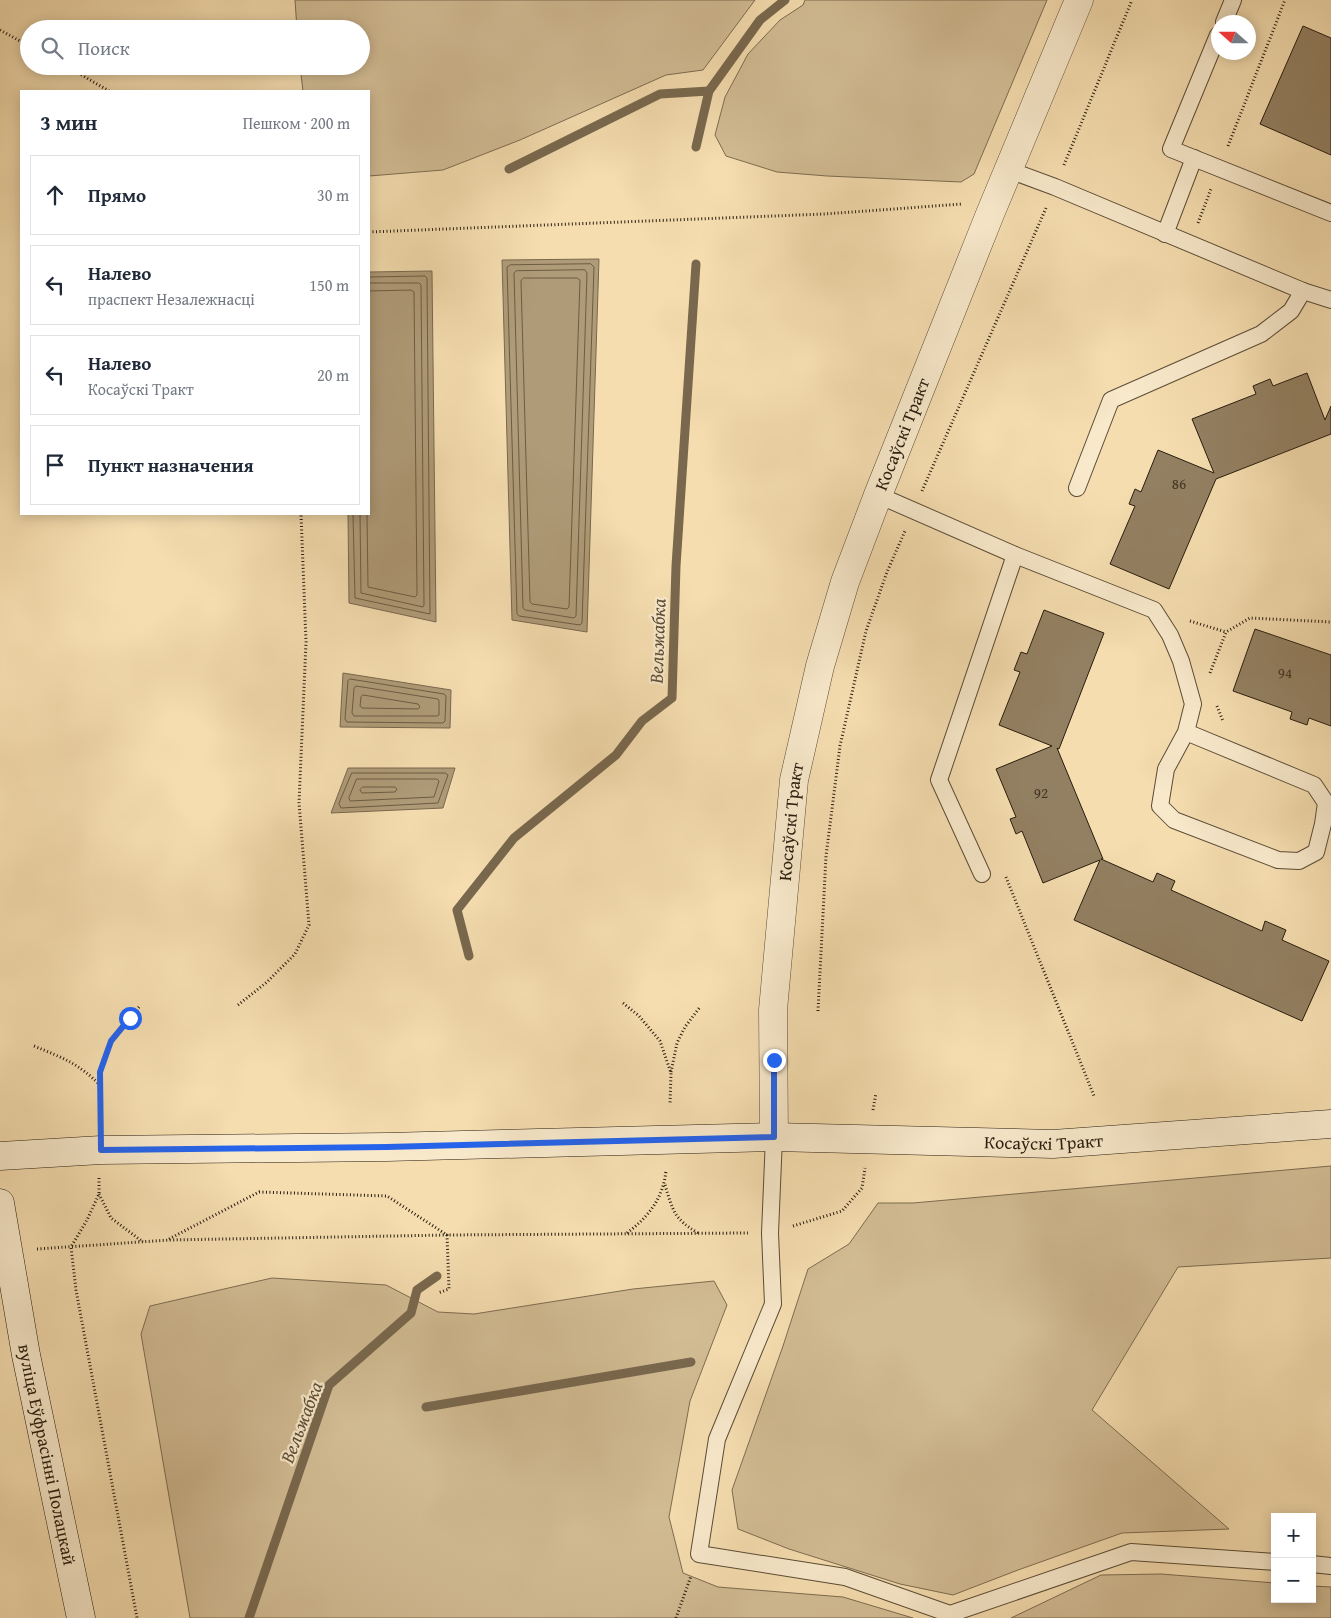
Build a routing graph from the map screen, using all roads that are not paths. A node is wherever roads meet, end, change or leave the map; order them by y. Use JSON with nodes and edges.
{"nodes":[{"id":1,"x":1079,"y":0,"type":"edge"},
{"id":2,"x":1233,"y":0,"type":"edge"},
{"id":3,"x":1227,"y":15,"type":"edge"},
{"id":4,"x":1211,"y":52,"type":"edge"},
{"id":5,"x":1194,"y":158,"type":"junction"},
{"id":6,"x":1009,"y":170,"type":"junction"},
{"id":7,"x":1331,"y":213,"type":"edge"},
{"id":8,"x":1166,"y":234,"type":"junction"},
{"id":9,"x":1303,"y":291,"type":"junction"},
{"id":10,"x":1331,"y":300,"type":"edge"},
{"id":11,"x":1077,"y":488,"type":"dead end"},
{"id":12,"x":878,"y":495,"type":"junction"},
{"id":13,"x":1015,"y":555,"type":"junction"},
{"id":14,"x":1186,"y":732,"type":"junction"},
{"id":15,"x":982,"y":874,"type":"road end"},
{"id":16,"x":1331,"y":1124,"type":"edge"},
{"id":17,"x":774,"y":1137,"type":"junction"},
{"id":18,"x":0,"y":1156,"type":"edge"},
{"id":19,"x":0,"y":1203,"type":"edge"},
{"id":20,"x":1271,"y":1562,"type":"edge"},
{"id":21,"x":1316,"y":1564,"type":"edge"},
{"id":22,"x":1331,"y":1566,"type":"edge"},
{"id":23,"x":82,"y":1618,"type":"edge"}],
"edges":[{"from":1,"to":6,"type":"street","name":"Косаўскі Тракт"},
{"from":2,"to":3,"type":"lane"},
{"from":4,"to":5,"type":"lane"},
{"from":5,"to":7,"type":"lane"},
{"from":5,"to":8,"type":"lane"},
{"from":6,"to":8,"type":"lane"},
{"from":6,"to":12,"type":"street","name":"Косаўскі Тракт"},
{"from":8,"to":9,"type":"lane"},
{"from":9,"to":10,"type":"lane"},
{"from":9,"to":11,"type":"lane"},
{"from":12,"to":13,"type":"lane"},
{"from":12,"to":17,"type":"street","name":"Косаўскі Тракт"},
{"from":13,"to":14,"type":"lane"},
{"from":13,"to":15,"type":"lane"},
{"from":14,"to":14,"type":"lane"},
{"from":16,"to":17,"type":"street","name":"Косаўскі Тракт"},
{"from":17,"to":18,"type":"street"},
{"from":17,"to":20,"type":"lane"},
{"from":19,"to":23,"type":"street","name":"вуліца Еўфрасінні Полацкай"},
{"from":21,"to":22,"type":"lane"}]}
